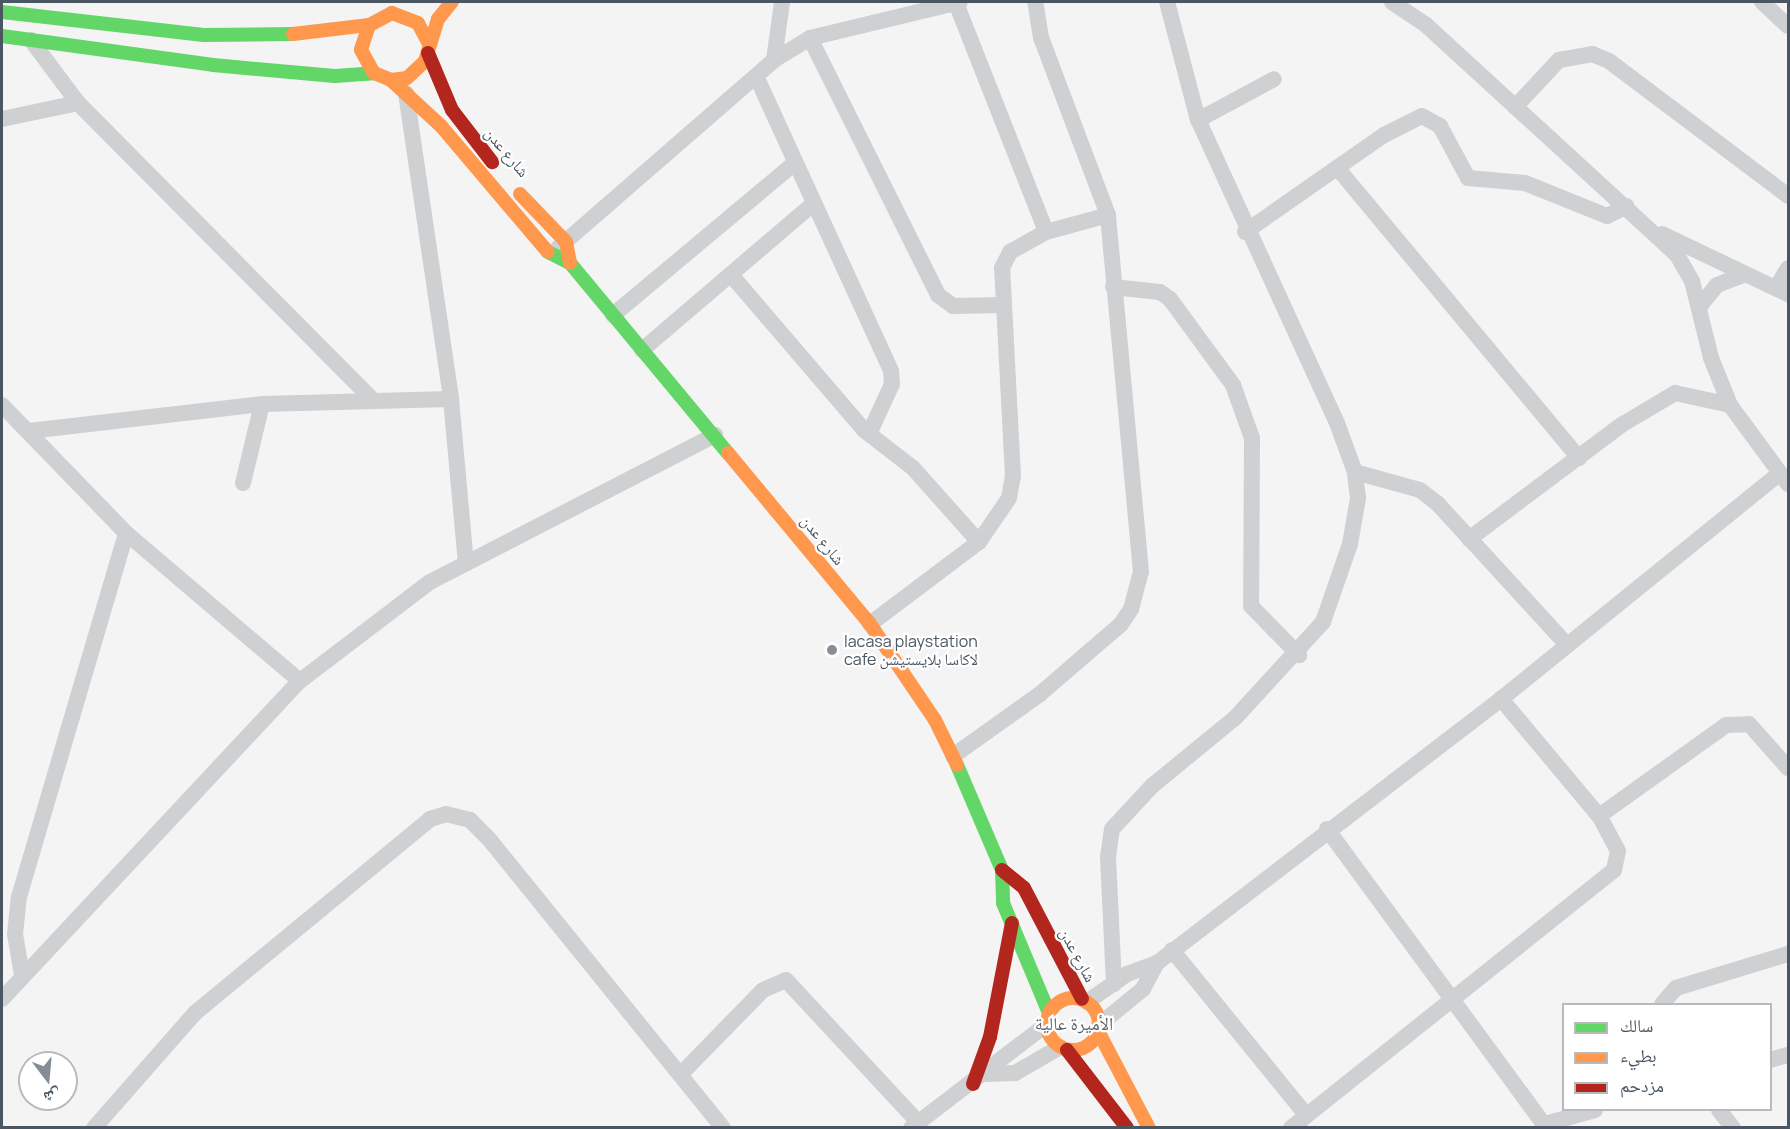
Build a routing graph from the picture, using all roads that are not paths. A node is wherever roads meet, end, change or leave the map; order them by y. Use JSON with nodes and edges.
{"nodes":[{"id":1,"x":416,"y":2,"type":"edge"},
{"id":2,"x":452,"y":2,"type":"edge"},
{"id":3,"x":782,"y":2,"type":"edge"},
{"id":4,"x":958,"y":2,"type":"edge"},
{"id":5,"x":1035,"y":2,"type":"edge"},
{"id":6,"x":1167,"y":2,"type":"edge"},
{"id":7,"x":1392,"y":2,"type":"edge"},
{"id":8,"x":1762,"y":2,"type":"edge"},
{"id":9,"x":390,"y":10,"type":"edge"},
{"id":10,"x":2,"y":12,"type":"edge"},
{"id":11,"x":369,"y":25,"type":"junction"},
{"id":12,"x":1788,"y":26,"type":"edge"},
{"id":13,"x":2,"y":36,"type":"edge"},
{"id":14,"x":810,"y":38,"type":"junction"},
{"id":15,"x":31,"y":40,"type":"junction"},
{"id":16,"x":428,"y":47,"type":"junction"},
{"id":17,"x":774,"y":60,"type":"junction"},
{"id":18,"x":374,"y":73,"type":"junction"},
{"id":19,"x":757,"y":78,"type":"junction"},
{"id":20,"x":1274,"y":79,"type":"dead end"},
{"id":21,"x":391,"y":80,"type":"junction"},
{"id":22,"x":406,"y":93,"type":"junction"},
{"id":23,"x":78,"y":103,"type":"junction"},
{"id":24,"x":1515,"y":107,"type":"junction"},
{"id":25,"x":2,"y":118,"type":"edge"},
{"id":26,"x":1198,"y":120,"type":"junction"},
{"id":27,"x":795,"y":163,"type":"junction"},
{"id":28,"x":1339,"y":170,"type":"junction"},
{"id":29,"x":1788,"y":196,"type":"edge"},
{"id":30,"x":814,"y":203,"type":"junction"},
{"id":31,"x":1627,"y":206,"type":"junction"},
{"id":32,"x":1108,"y":215,"type":"junction"},
{"id":33,"x":1656,"y":231,"type":"junction"},
{"id":34,"x":1046,"y":232,"type":"junction"},
{"id":35,"x":1245,"y":232,"type":"junction"},
{"id":36,"x":566,"y":242,"type":"junction"},
{"id":37,"x":550,"y":254,"type":"junction"},
{"id":38,"x":570,"y":263,"type":"junction"},
{"id":39,"x":1788,"y":267,"type":"edge"},
{"id":40,"x":1745,"y":274,"type":"junction"},
{"id":41,"x":732,"y":276,"type":"junction"},
{"id":42,"x":1113,"y":287,"type":"junction"},
{"id":43,"x":1782,"y":291,"type":"edge"},
{"id":44,"x":1003,"y":304,"type":"junction"},
{"id":45,"x":1700,"y":306,"type":"junction"},
{"id":46,"x":613,"y":315,"type":"junction"},
{"id":47,"x":642,"y":350,"type":"junction"},
{"id":48,"x":451,"y":399,"type":"junction"},
{"id":49,"x":373,"y":400,"type":"junction"},
{"id":50,"x":262,"y":404,"type":"junction"},
{"id":51,"x":2,"y":405,"type":"edge"},
{"id":52,"x":1730,"y":405,"type":"junction"},
{"id":53,"x":29,"y":431,"type":"junction"},
{"id":54,"x":869,"y":434,"type":"junction"},
{"id":55,"x":715,"y":435,"type":"junction"},
{"id":56,"x":1579,"y":458,"type":"junction"},
{"id":57,"x":1355,"y":472,"type":"junction"},
{"id":58,"x":1784,"y":478,"type":"edge"},
{"id":59,"x":243,"y":483,"type":"dead end"},
{"id":60,"x":126,"y":533,"type":"junction"},
{"id":61,"x":1469,"y":539,"type":"junction"},
{"id":62,"x":979,"y":542,"type":"junction"},
{"id":63,"x":466,"y":563,"type":"junction"},
{"id":64,"x":870,"y":624,"type":"junction"},
{"id":65,"x":1567,"y":645,"type":"junction"},
{"id":66,"x":1299,"y":655,"type":"junction"},
{"id":67,"x":300,"y":681,"type":"junction"},
{"id":68,"x":1501,"y":699,"type":"junction"},
{"id":69,"x":953,"y":756,"type":"junction"},
{"id":70,"x":1788,"y":768,"type":"edge"},
{"id":71,"x":1599,"y":816,"type":"junction"},
{"id":72,"x":1327,"y":829,"type":"junction"},
{"id":73,"x":1002,"y":870,"type":"junction"},
{"id":74,"x":1012,"y":923,"type":"junction"},
{"id":75,"x":1172,"y":950,"type":"junction"},
{"id":76,"x":1788,"y":954,"type":"edge"},
{"id":77,"x":1158,"y":963,"type":"junction"},
{"id":78,"x":22,"y":975,"type":"junction"},
{"id":79,"x":1114,"y":984,"type":"junction"},
{"id":80,"x":2,"y":999,"type":"edge"},
{"id":81,"x":1451,"y":999,"type":"junction"},
{"id":82,"x":1085,"y":1000,"type":"junction"},
{"id":83,"x":1664,"y":1003,"type":"edge"},
{"id":84,"x":1048,"y":1018,"type":"junction"},
{"id":85,"x":1099,"y":1028,"type":"junction"},
{"id":86,"x":1064,"y":1048,"type":"junction"},
{"id":87,"x":1788,"y":1055,"type":"edge"},
{"id":88,"x":1772,"y":1059,"type":"edge"},
{"id":89,"x":681,"y":1074,"type":"junction"},
{"id":90,"x":987,"y":1074,"type":"junction"},
{"id":91,"x":973,"y":1084,"type":"junction"},
{"id":92,"x":1592,"y":1111,"type":"edge"},
{"id":93,"x":1720,"y":1111,"type":"edge"},
{"id":94,"x":1298,"y":1124,"type":"edge"},
{"id":95,"x":914,"y":1125,"type":"edge"},
{"id":96,"x":1546,"y":1126,"type":"edge"},
{"id":97,"x":94,"y":1128,"type":"edge"},
{"id":98,"x":723,"y":1128,"type":"edge"},
{"id":99,"x":1127,"y":1128,"type":"edge"},
{"id":100,"x":1149,"y":1128,"type":"edge"},
{"id":101,"x":1733,"y":1128,"type":"edge"}],
"edges":[{"from":1,"to":9,"type":"street"},
{"from":2,"to":16,"type":"street"},
{"from":3,"to":17,"type":"street"},
{"from":4,"to":14,"type":"street"},
{"from":4,"to":34,"type":"street"},
{"from":5,"to":32,"type":"street"},
{"from":6,"to":26,"type":"street"},
{"from":7,"to":24,"type":"street"},
{"from":8,"to":12,"type":"street"},
{"from":9,"to":11,"type":"street"},
{"from":9,"to":16,"type":"street"},
{"from":10,"to":11,"type":"street"},
{"from":11,"to":18,"type":"street"},
{"from":13,"to":15,"type":"street"},
{"from":14,"to":17,"type":"street"},
{"from":14,"to":44,"type":"street"},
{"from":15,"to":18,"type":"street"},
{"from":15,"to":23,"type":"street"},
{"from":16,"to":21,"type":"street"},
{"from":16,"to":36,"type":"street","name":"شارع عدن"},
{"from":17,"to":19,"type":"street"},
{"from":18,"to":21,"type":"street"},
{"from":19,"to":27,"type":"street"},
{"from":19,"to":36,"type":"street"},
{"from":20,"to":26,"type":"street"},
{"from":21,"to":22,"type":"street","name":"شارع عدن"},
{"from":22,"to":37,"type":"street","name":"شارع عدن"},
{"from":22,"to":48,"type":"street"},
{"from":23,"to":25,"type":"street"},
{"from":23,"to":49,"type":"street"},
{"from":24,"to":29,"type":"street"},
{"from":24,"to":31,"type":"street"},
{"from":26,"to":35,"type":"street"},
{"from":27,"to":30,"type":"street"},
{"from":27,"to":46,"type":"street"},
{"from":28,"to":31,"type":"street"},
{"from":28,"to":35,"type":"street"},
{"from":28,"to":56,"type":"street"},
{"from":30,"to":41,"type":"street"},
{"from":30,"to":54,"type":"street"},
{"from":31,"to":33,"type":"street"},
{"from":32,"to":34,"type":"street"},
{"from":32,"to":42,"type":"street"},
{"from":33,"to":40,"type":"street"},
{"from":33,"to":45,"type":"street"},
{"from":34,"to":44,"type":"street"},
{"from":35,"to":57,"type":"street"},
{"from":36,"to":37,"type":"street"},
{"from":36,"to":38,"type":"street","name":"شارع عدن"},
{"from":37,"to":38,"type":"street","name":"شارع عدن"},
{"from":38,"to":46,"type":"street","name":"شارع عدن"},
{"from":39,"to":43,"type":"street"},
{"from":40,"to":43,"type":"street"},
{"from":40,"to":45,"type":"street"},
{"from":41,"to":47,"type":"street"},
{"from":41,"to":54,"type":"street"},
{"from":42,"to":66,"type":"street"},
{"from":42,"to":69,"type":"street"},
{"from":44,"to":62,"type":"street"},
{"from":45,"to":52,"type":"street"},
{"from":46,"to":47,"type":"street","name":"شارع عدن"},
{"from":47,"to":55,"type":"street","name":"شارع عدن"},
{"from":48,"to":49,"type":"street"},
{"from":48,"to":63,"type":"street"},
{"from":49,"to":50,"type":"street"},
{"from":50,"to":53,"type":"street"},
{"from":50,"to":59,"type":"street"},
{"from":51,"to":53,"type":"street"},
{"from":52,"to":56,"type":"street"},
{"from":52,"to":58,"type":"street"},
{"from":53,"to":60,"type":"street"},
{"from":54,"to":62,"type":"street"},
{"from":55,"to":63,"type":"street"},
{"from":55,"to":64,"type":"street","name":"شارع عدن"},
{"from":56,"to":61,"type":"street"},
{"from":57,"to":61,"type":"street"},
{"from":57,"to":66,"type":"street"},
{"from":58,"to":65,"type":"street"},
{"from":60,"to":67,"type":"street"},
{"from":60,"to":78,"type":"street"},
{"from":61,"to":65,"type":"street"},
{"from":62,"to":64,"type":"street"},
{"from":63,"to":67,"type":"street"},
{"from":64,"to":69,"type":"street","name":"شارع عدن"},
{"from":65,"to":68,"type":"street"},
{"from":66,"to":79,"type":"street"},
{"from":67,"to":78,"type":"street"},
{"from":68,"to":71,"type":"street"},
{"from":68,"to":72,"type":"street"},
{"from":69,"to":73,"type":"street","name":"شارع عدن"},
{"from":70,"to":71,"type":"street"},
{"from":71,"to":81,"type":"street"},
{"from":72,"to":75,"type":"street"},
{"from":72,"to":81,"type":"street"},
{"from":73,"to":74,"type":"street","name":"شارع عدن"},
{"from":73,"to":82,"type":"street","name":"شارع عدن"},
{"from":74,"to":84,"type":"street","name":"شارع عدن"},
{"from":74,"to":91,"type":"street"},
{"from":75,"to":77,"type":"street"},
{"from":75,"to":94,"type":"street"},
{"from":76,"to":83,"type":"street"},
{"from":77,"to":79,"type":"street"},
{"from":77,"to":85,"type":"street"},
{"from":78,"to":80,"type":"street"},
{"from":79,"to":82,"type":"street"},
{"from":81,"to":94,"type":"street"},
{"from":81,"to":96,"type":"street"},
{"from":82,"to":84,"type":"street"},
{"from":82,"to":85,"type":"street"},
{"from":84,"to":86,"type":"street"},
{"from":84,"to":90,"type":"street"},
{"from":85,"to":86,"type":"street"},
{"from":85,"to":100,"type":"street"},
{"from":86,"to":90,"type":"street"},
{"from":86,"to":99,"type":"street"},
{"from":87,"to":88,"type":"street"},
{"from":89,"to":95,"type":"street"},
{"from":89,"to":97,"type":"street"},
{"from":89,"to":98,"type":"street"},
{"from":90,"to":91,"type":"street"},
{"from":91,"to":95,"type":"street"},
{"from":92,"to":96,"type":"street"},
{"from":93,"to":101,"type":"street"}]}
